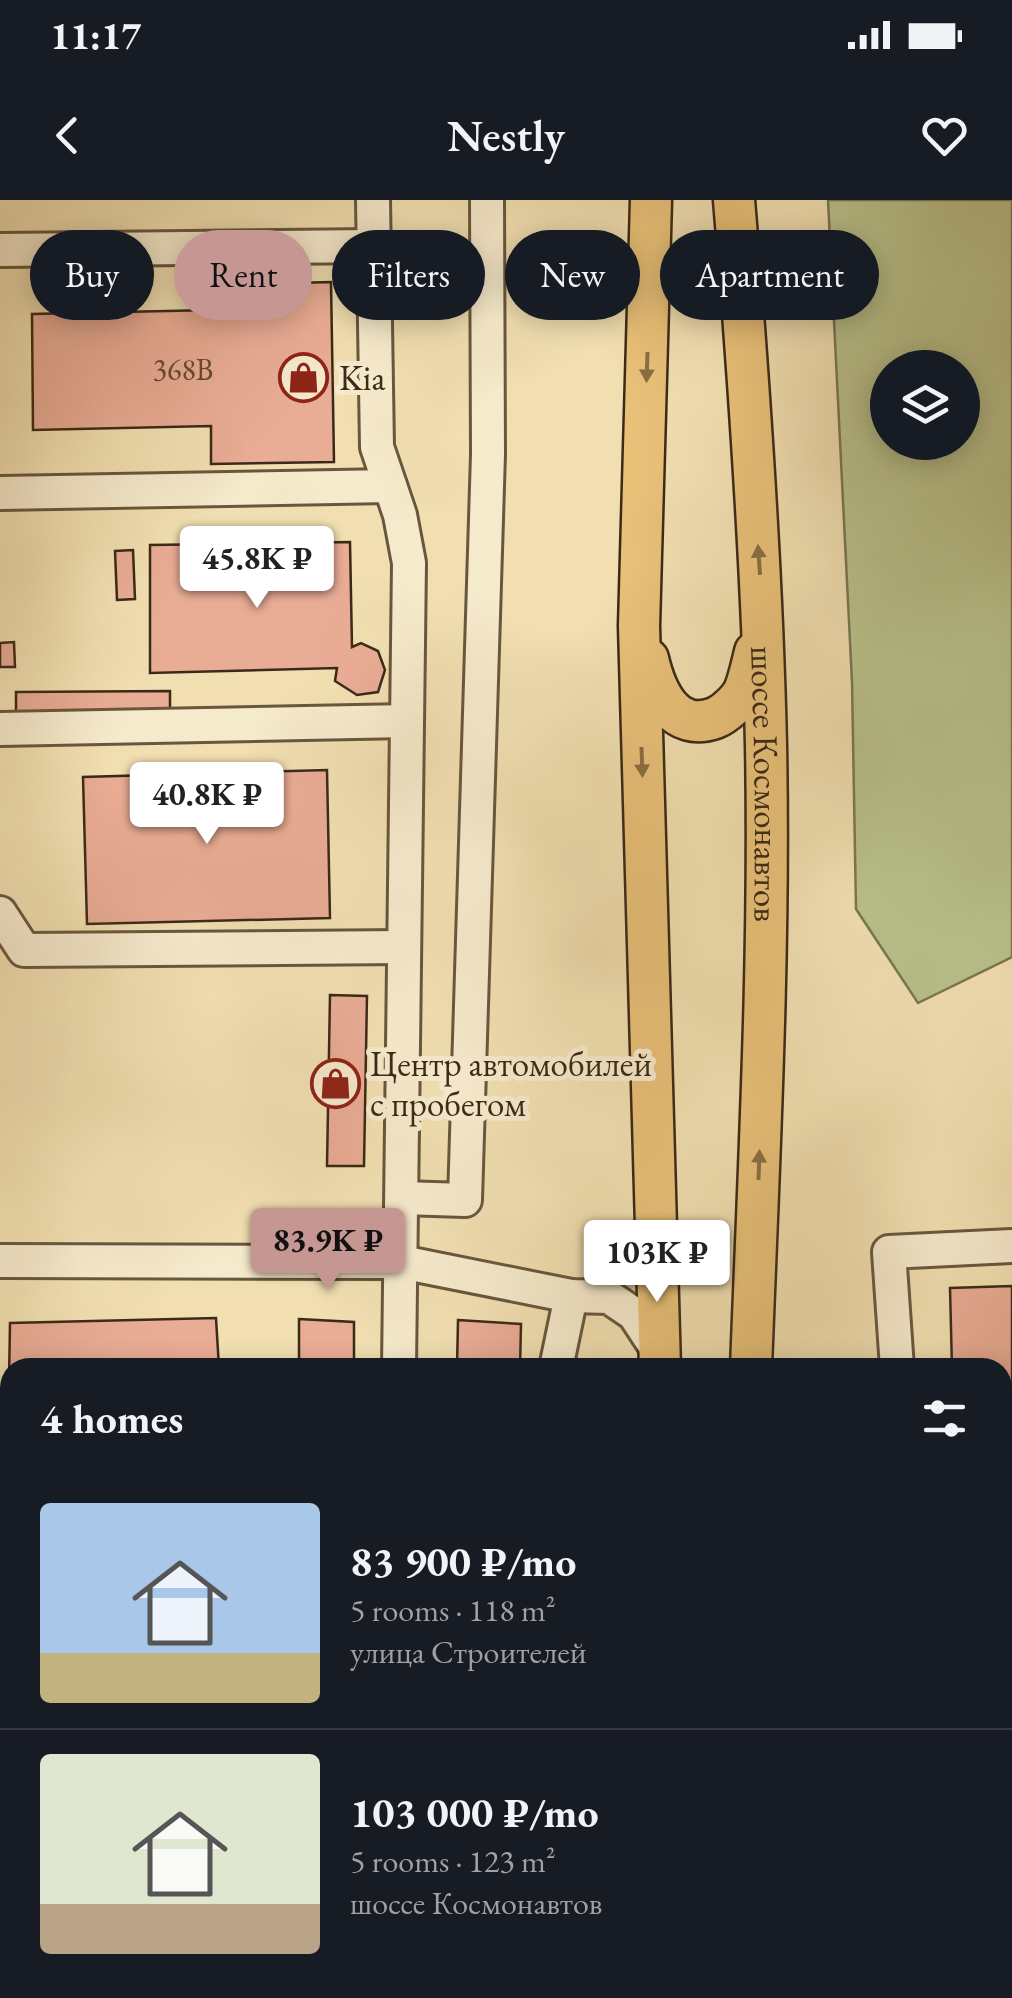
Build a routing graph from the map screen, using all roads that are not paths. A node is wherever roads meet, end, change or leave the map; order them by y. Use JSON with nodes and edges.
{"nodes":[{"id":1,"x":373,"y":200,"type":"edge"},
{"id":2,"x":487,"y":200,"type":"edge"},
{"id":3,"x":651,"y":200,"type":"edge"},
{"id":4,"x":734,"y":200,"type":"edge"},
{"id":5,"x":374,"y":230,"type":"edge"},
{"id":6,"x":332,"y":246,"type":"edge"},
{"id":7,"x":0,"y":250,"type":"edge"},
{"id":8,"x":375,"y":320,"type":"edge"},
{"id":9,"x":390,"y":486,"type":"junction"},
{"id":10,"x":0,"y":493,"type":"edge"},
{"id":11,"x":763,"y":624,"type":"junction"},
{"id":12,"x":639,"y":626,"type":"junction"},
{"id":13,"x":407,"y":720,"type":"junction"},
{"id":14,"x":0,"y":729,"type":"edge"},
{"id":15,"x":0,"y":913,"type":"edge"},
{"id":16,"x":404,"y":947,"type":"junction"},
{"id":17,"x":402,"y":1198,"type":"junction"},
{"id":18,"x":1012,"y":1246,"type":"edge"},
{"id":19,"x":657,"y":1256,"type":"junction"},
{"id":20,"x":0,"y":1261,"type":"edge"},
{"id":21,"x":401,"y":1262,"type":"junction"},
{"id":22,"x":571,"y":1296,"type":"junction"},
{"id":23,"x":609,"y":1297,"type":"junction"},
{"id":24,"x":399,"y":1358,"type":"edge"},
{"id":25,"x":558,"y":1358,"type":"edge"},
{"id":26,"x":658,"y":1358,"type":"edge"},
{"id":27,"x":659,"y":1358,"type":"edge"},
{"id":28,"x":751,"y":1358,"type":"edge"},
{"id":29,"x":896,"y":1358,"type":"edge"}],
"edges":[{"from":1,"to":5,"type":"street"},
{"from":2,"to":17,"type":"street"},
{"from":3,"to":12,"type":"main road","one_way":true},
{"from":11,"to":4,"type":"main road","name":"шоссе Космонавтов","one_way":true},
{"from":6,"to":7,"type":"street"},
{"from":8,"to":9,"type":"street"},
{"from":9,"to":10,"type":"street"},
{"from":9,"to":13,"type":"street"},
{"from":11,"to":12,"type":"main road"},
{"from":28,"to":11,"type":"main road","name":"шоссе Космонавтов","one_way":true},
{"from":12,"to":19,"type":"main road","one_way":true},
{"from":13,"to":14,"type":"street"},
{"from":13,"to":16,"type":"street"},
{"from":15,"to":16,"type":"street"},
{"from":16,"to":17,"type":"street"},
{"from":17,"to":21,"type":"street"},
{"from":18,"to":29,"type":"street"},
{"from":19,"to":23,"type":"street"},
{"from":19,"to":27,"type":"main road"},
{"from":20,"to":21,"type":"street"},
{"from":21,"to":22,"type":"street"},
{"from":21,"to":24,"type":"street"},
{"from":22,"to":23,"type":"street"},
{"from":22,"to":25,"type":"street"},
{"from":23,"to":26,"type":"street"}]}
